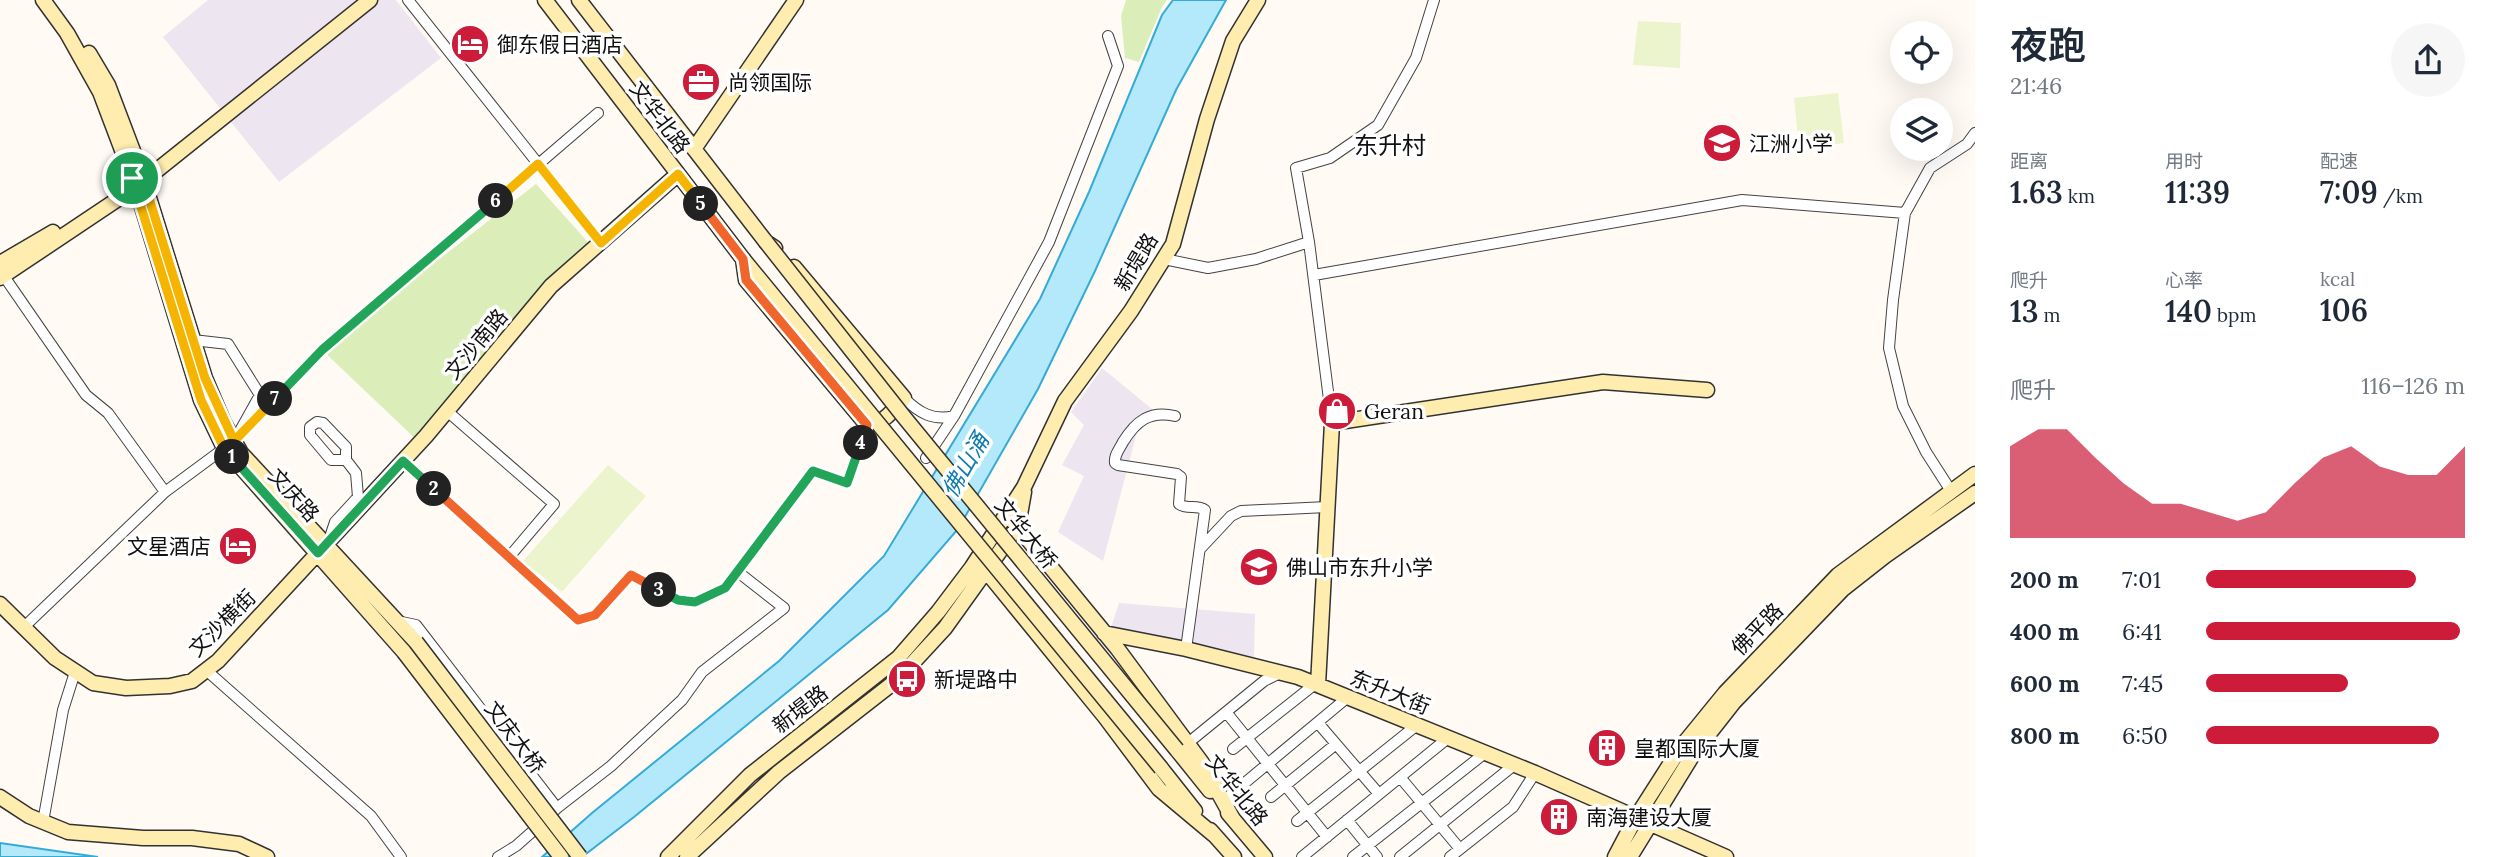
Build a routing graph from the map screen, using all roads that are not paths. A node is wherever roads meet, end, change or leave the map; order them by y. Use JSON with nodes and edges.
{"nodes":[{"id":1,"x":43,"y":0,"type":"edge"},
{"id":2,"x":54,"y":0,"type":"edge"},
{"id":3,"x":370,"y":0,"type":"edge"},
{"id":4,"x":408,"y":0,"type":"edge"},
{"id":5,"x":545,"y":0,"type":"edge"},
{"id":6,"x":579,"y":0,"type":"edge"},
{"id":7,"x":796,"y":0,"type":"edge"},
{"id":8,"x":1258,"y":0,"type":"edge"},
{"id":9,"x":1434,"y":0,"type":"edge"},
{"id":10,"x":1108,"y":36,"type":"dead end"},
{"id":11,"x":598,"y":113,"type":"dead end"},
{"id":12,"x":1975,"y":133,"type":"edge"},
{"id":13,"x":694,"y":149,"type":"junction"},
{"id":14,"x":538,"y":164,"type":"junction"},
{"id":15,"x":678,"y":174,"type":"junction"},
{"id":16,"x":137,"y":181,"type":"junction"},
{"id":17,"x":1905,"y":213,"type":"junction"},
{"id":18,"x":766,"y":242,"type":"junction"},
{"id":19,"x":601,"y":243,"type":"junction"},
{"id":20,"x":1309,"y":243,"type":"junction"},
{"id":21,"x":743,"y":259,"type":"junction"},
{"id":22,"x":1164,"y":259,"type":"junction"},
{"id":23,"x":1,"y":271,"type":"edge"},
{"id":24,"x":1314,"y":275,"type":"junction"},
{"id":25,"x":193,"y":340,"type":"junction"},
{"id":26,"x":1707,"y":390,"type":"dead end"},
{"id":27,"x":904,"y":398,"type":"junction"},
{"id":28,"x":447,"y":411,"type":"junction"},
{"id":29,"x":954,"y":416,"type":"junction"},
{"id":30,"x":1175,"y":416,"type":"dead end"},
{"id":31,"x":1332,"y":423,"type":"junction"},
{"id":32,"x":867,"y":425,"type":"junction"},
{"id":33,"x":229,"y":445,"type":"junction"},
{"id":34,"x":926,"y":458,"type":"dead end"},
{"id":35,"x":346,"y":460,"type":"dead end"},
{"id":36,"x":403,"y":461,"type":"junction"},
{"id":37,"x":1975,"y":474,"type":"edge"},
{"id":38,"x":1024,"y":487,"type":"junction"},
{"id":39,"x":1951,"y":491,"type":"junction"},
{"id":40,"x":166,"y":492,"type":"junction"},
{"id":41,"x":1975,"y":493,"type":"edge"},
{"id":42,"x":1327,"y":507,"type":"junction"},
{"id":43,"x":1007,"y":514,"type":"junction"},
{"id":44,"x":1018,"y":526,"type":"junction"},
{"id":45,"x":322,"y":549,"type":"junction"},
{"id":46,"x":1200,"y":549,"type":"junction"},
{"id":47,"x":509,"y":557,"type":"junction"},
{"id":48,"x":982,"y":565,"type":"junction"},
{"id":49,"x":738,"y":572,"type":"junction"},
{"id":50,"x":0,"y":604,"type":"edge"},
{"id":51,"x":397,"y":621,"type":"junction"},
{"id":52,"x":24,"y":626,"type":"junction"},
{"id":53,"x":1104,"y":632,"type":"junction"},
{"id":54,"x":416,"y":642,"type":"joint"},
{"id":55,"x":1186,"y":649,"type":"junction"},
{"id":56,"x":404,"y":652,"type":"joint"},
{"id":57,"x":206,"y":670,"type":"junction"},
{"id":58,"x":75,"y":671,"type":"junction"},
{"id":59,"x":1280,"y":673,"type":"junction"},
{"id":60,"x":1316,"y":685,"type":"junction"},
{"id":61,"x":1348,"y":698,"type":"junction"},
{"id":62,"x":1226,"y":712,"type":"junction"},
{"id":63,"x":1318,"y":723,"type":"junction"},
{"id":64,"x":1417,"y":725,"type":"junction"},
{"id":65,"x":1247,"y":738,"type":"junction"},
{"id":66,"x":1448,"y":738,"type":"junction"},
{"id":67,"x":1336,"y":744,"type":"junction"},
{"id":68,"x":1182,"y":746,"type":"junction"},
{"id":69,"x":1233,"y":749,"type":"dead end"},
{"id":70,"x":1485,"y":753,"type":"junction"},
{"id":71,"x":1268,"y":764,"type":"junction"},
{"id":72,"x":1514,"y":765,"type":"junction"},
{"id":73,"x":1359,"y":771,"type":"junction"},
{"id":74,"x":1535,"y":773,"type":"junction"},
{"id":75,"x":1400,"y":777,"type":"junction"},
{"id":76,"x":1285,"y":785,"type":"junction"},
{"id":77,"x":1379,"y":794,"type":"junction"},
{"id":78,"x":0,"y":797,"type":"edge"},
{"id":79,"x":1271,"y":797,"type":"dead end"},
{"id":80,"x":1223,"y":801,"type":"junction"},
{"id":81,"x":1422,"y":803,"type":"junction"},
{"id":82,"x":557,"y":808,"type":"junction"},
{"id":83,"x":1307,"y":813,"type":"junction"},
{"id":84,"x":1233,"y":819,"type":"junction"},
{"id":85,"x":1347,"y":820,"type":"junction"},
{"id":86,"x":1297,"y":821,"type":"dead end"},
{"id":87,"x":43,"y":822,"type":"junction"},
{"id":88,"x":1642,"y":822,"type":"junction"},
{"id":89,"x":1440,"y":825,"type":"junction"},
{"id":90,"x":1214,"y":835,"type":"junction"},
{"id":91,"x":1327,"y":837,"type":"junction"},
{"id":92,"x":1368,"y":846,"type":"junction"},
{"id":93,"x":1460,"y":849,"type":"junction"},
{"id":94,"x":267,"y":857,"type":"edge"},
{"id":95,"x":401,"y":857,"type":"edge"},
{"id":96,"x":498,"y":857,"type":"edge"},
{"id":97,"x":561,"y":857,"type":"edge"},
{"id":98,"x":580,"y":857,"type":"edge"},
{"id":99,"x":668,"y":857,"type":"edge"},
{"id":100,"x":687,"y":857,"type":"edge"},
{"id":101,"x":1234,"y":857,"type":"edge"},
{"id":102,"x":1265,"y":857,"type":"edge"},
{"id":103,"x":1302,"y":857,"type":"edge"},
{"id":104,"x":1353,"y":857,"type":"edge"},
{"id":105,"x":1377,"y":857,"type":"edge"},
{"id":106,"x":1401,"y":857,"type":"edge"},
{"id":107,"x":1450,"y":857,"type":"edge"},
{"id":108,"x":1615,"y":857,"type":"edge"},
{"id":109,"x":1630,"y":857,"type":"edge"},
{"id":110,"x":1726,"y":857,"type":"edge"}],
"edges":[{"from":1,"to":16,"type":"main road","name":"文庆路"},
{"from":2,"to":16,"type":"main road","name":"文庆路"},
{"from":3,"to":16,"type":"main road"},
{"from":4,"to":14,"type":"street"},
{"from":5,"to":15,"type":"main road","name":"文华北路"},
{"from":6,"to":13,"type":"main road","name":"文华北路"},
{"from":7,"to":13,"type":"main road"},
{"from":8,"to":22,"type":"main road","name":"新堤路"},
{"from":9,"to":20,"type":"street"},
{"from":10,"to":29,"type":"street"},
{"from":11,"to":14,"type":"street"},
{"from":12,"to":17,"type":"street"},
{"from":13,"to":18,"type":"main road","name":"文华北路"},
{"from":14,"to":19,"type":"street"},
{"from":14,"to":33,"type":"street"},
{"from":15,"to":19,"type":"main road","name":"文沙南路"},
{"from":15,"to":21,"type":"main road","name":"文华北路"},
{"from":16,"to":23,"type":"main road"},
{"from":16,"to":25,"type":"main road","name":"文庆路"},
{"from":16,"to":33,"type":"main road","name":"文庆路"},
{"from":17,"to":24,"type":"street"},
{"from":17,"to":39,"type":"street"},
{"from":18,"to":27,"type":"main road"},
{"from":18,"to":68,"type":"main road","name":"文华大桥","bridge":true},
{"from":19,"to":28,"type":"main road","name":"文沙南路"},
{"from":20,"to":22,"type":"street"},
{"from":20,"to":24,"type":"street"},
{"from":21,"to":32,"type":"main road"},
{"from":21,"to":90,"type":"main road","bridge":true},
{"from":22,"to":38,"type":"main road","name":"新堤路"},
{"from":23,"to":40,"type":"street"},
{"from":24,"to":31,"type":"street"},
{"from":25,"to":33,"type":"main road","name":"文庆路"},
{"from":25,"to":33,"type":"street"},
{"from":26,"to":31,"type":"main road"},
{"from":27,"to":29,"type":"street"},
{"from":27,"to":32,"type":"main road"},
{"from":28,"to":36,"type":"main road","name":"文沙南路"},
{"from":28,"to":47,"type":"street"},
{"from":29,"to":34,"type":"street"},
{"from":30,"to":46,"type":"street"},
{"from":31,"to":42,"type":"main road"},
{"from":32,"to":49,"type":"street"},
{"from":33,"to":40,"type":"street"},
{"from":33,"to":45,"type":"main road","name":"文庆路"},
{"from":35,"to":45,"type":"street"},
{"from":36,"to":45,"type":"main road","name":"文沙南路"},
{"from":36,"to":47,"type":"street"},
{"from":37,"to":39,"type":"main road","name":"佛平路"},
{"from":38,"to":43,"type":"main road","name":"新堤路"},
{"from":38,"to":44,"type":"main road","name":"新堤路"},
{"from":39,"to":88,"type":"main road","name":"佛平路"},
{"from":40,"to":52,"type":"street"},
{"from":41,"to":88,"type":"main road","name":"佛平路"},
{"from":42,"to":46,"type":"street"},
{"from":42,"to":60,"type":"main road"},
{"from":43,"to":44,"type":"main road"},
{"from":43,"to":48,"type":"main road","name":"新堤路"},
{"from":44,"to":48,"type":"main road","name":"新堤路"},
{"from":44,"to":53,"type":"main road"},
{"from":45,"to":51,"type":"main road","name":"文庆路"},
{"from":45,"to":56,"type":"main road","name":"文庆路"},
{"from":45,"to":57,"type":"main road","name":"文沙横街"},
{"from":46,"to":55,"type":"street"},
{"from":47,"to":49,"type":"street"},
{"from":48,"to":90,"type":"main road"},
{"from":48,"to":99,"type":"main road","name":"新堤路"},
{"from":48,"to":100,"type":"main road","name":"新堤路"},
{"from":49,"to":82,"type":"street"},
{"from":50,"to":52,"type":"main road","name":"文沙横街"},
{"from":51,"to":54,"type":"main road","name":"文庆路"},
{"from":51,"to":82,"type":"street"},
{"from":52,"to":58,"type":"main road","name":"文沙横街"},
{"from":53,"to":55,"type":"main road","name":"东升大街"},
{"from":53,"to":68,"type":"main road"},
{"from":54,"to":98,"type":"main road","name":"文庆大桥","bridge":true},
{"from":55,"to":59,"type":"main road","name":"东升大街"},
{"from":56,"to":97,"type":"main road","name":"文庆大桥","bridge":true},
{"from":57,"to":58,"type":"main road","name":"文沙横街"},
{"from":57,"to":95,"type":"street"},
{"from":58,"to":87,"type":"street"},
{"from":59,"to":60,"type":"main road","name":"东升大街"},
{"from":59,"to":62,"type":"street"},
{"from":60,"to":61,"type":"main road","name":"东升大街"},
{"from":60,"to":65,"type":"street"},
{"from":61,"to":63,"type":"street"},
{"from":61,"to":64,"type":"main road","name":"东升大街"},
{"from":62,"to":65,"type":"street"},
{"from":62,"to":68,"type":"street"},
{"from":63,"to":67,"type":"street"},
{"from":63,"to":71,"type":"street"},
{"from":64,"to":66,"type":"main road","name":"东升大街"},
{"from":64,"to":73,"type":"street"},
{"from":65,"to":69,"type":"street"},
{"from":65,"to":71,"type":"street"},
{"from":66,"to":70,"type":"main road","name":"东升大街"},
{"from":66,"to":75,"type":"street"},
{"from":67,"to":73,"type":"street"},
{"from":67,"to":76,"type":"street"},
{"from":68,"to":80,"type":"main road"},
{"from":68,"to":84,"type":"main road","name":"文华北路"},
{"from":70,"to":72,"type":"main road","name":"东升大街"},
{"from":70,"to":81,"type":"street"},
{"from":71,"to":76,"type":"street"},
{"from":71,"to":80,"type":"street"},
{"from":72,"to":74,"type":"main road","name":"东升大街"},
{"from":72,"to":89,"type":"street"},
{"from":73,"to":77,"type":"street"},
{"from":73,"to":83,"type":"street"},
{"from":74,"to":88,"type":"main road","name":"东升大街"},
{"from":74,"to":93,"type":"street"},
{"from":75,"to":77,"type":"street"},
{"from":75,"to":81,"type":"street"},
{"from":76,"to":79,"type":"street"},
{"from":76,"to":83,"type":"street"},
{"from":77,"to":85,"type":"street"},
{"from":78,"to":87,"type":"main road"},
{"from":80,"to":84,"type":"main road"},
{"from":81,"to":89,"type":"street"},
{"from":81,"to":92,"type":"street"},
{"from":82,"to":96,"type":"street"},
{"from":83,"to":86,"type":"street"},
{"from":83,"to":91,"type":"street"},
{"from":84,"to":102,"type":"main road","name":"文华北路"},
{"from":85,"to":91,"type":"street"},
{"from":85,"to":92,"type":"street"},
{"from":87,"to":94,"type":"main road"},
{"from":88,"to":108,"type":"main road","name":"佛平路"},
{"from":88,"to":109,"type":"main road","name":"佛平路"},
{"from":88,"to":110,"type":"main road","name":"东升大街"},
{"from":89,"to":93,"type":"street"},
{"from":89,"to":106,"type":"street"},
{"from":90,"to":101,"type":"main road"},
{"from":91,"to":103,"type":"street"},
{"from":92,"to":104,"type":"street"},
{"from":92,"to":105,"type":"street"},
{"from":93,"to":107,"type":"street"}]}
